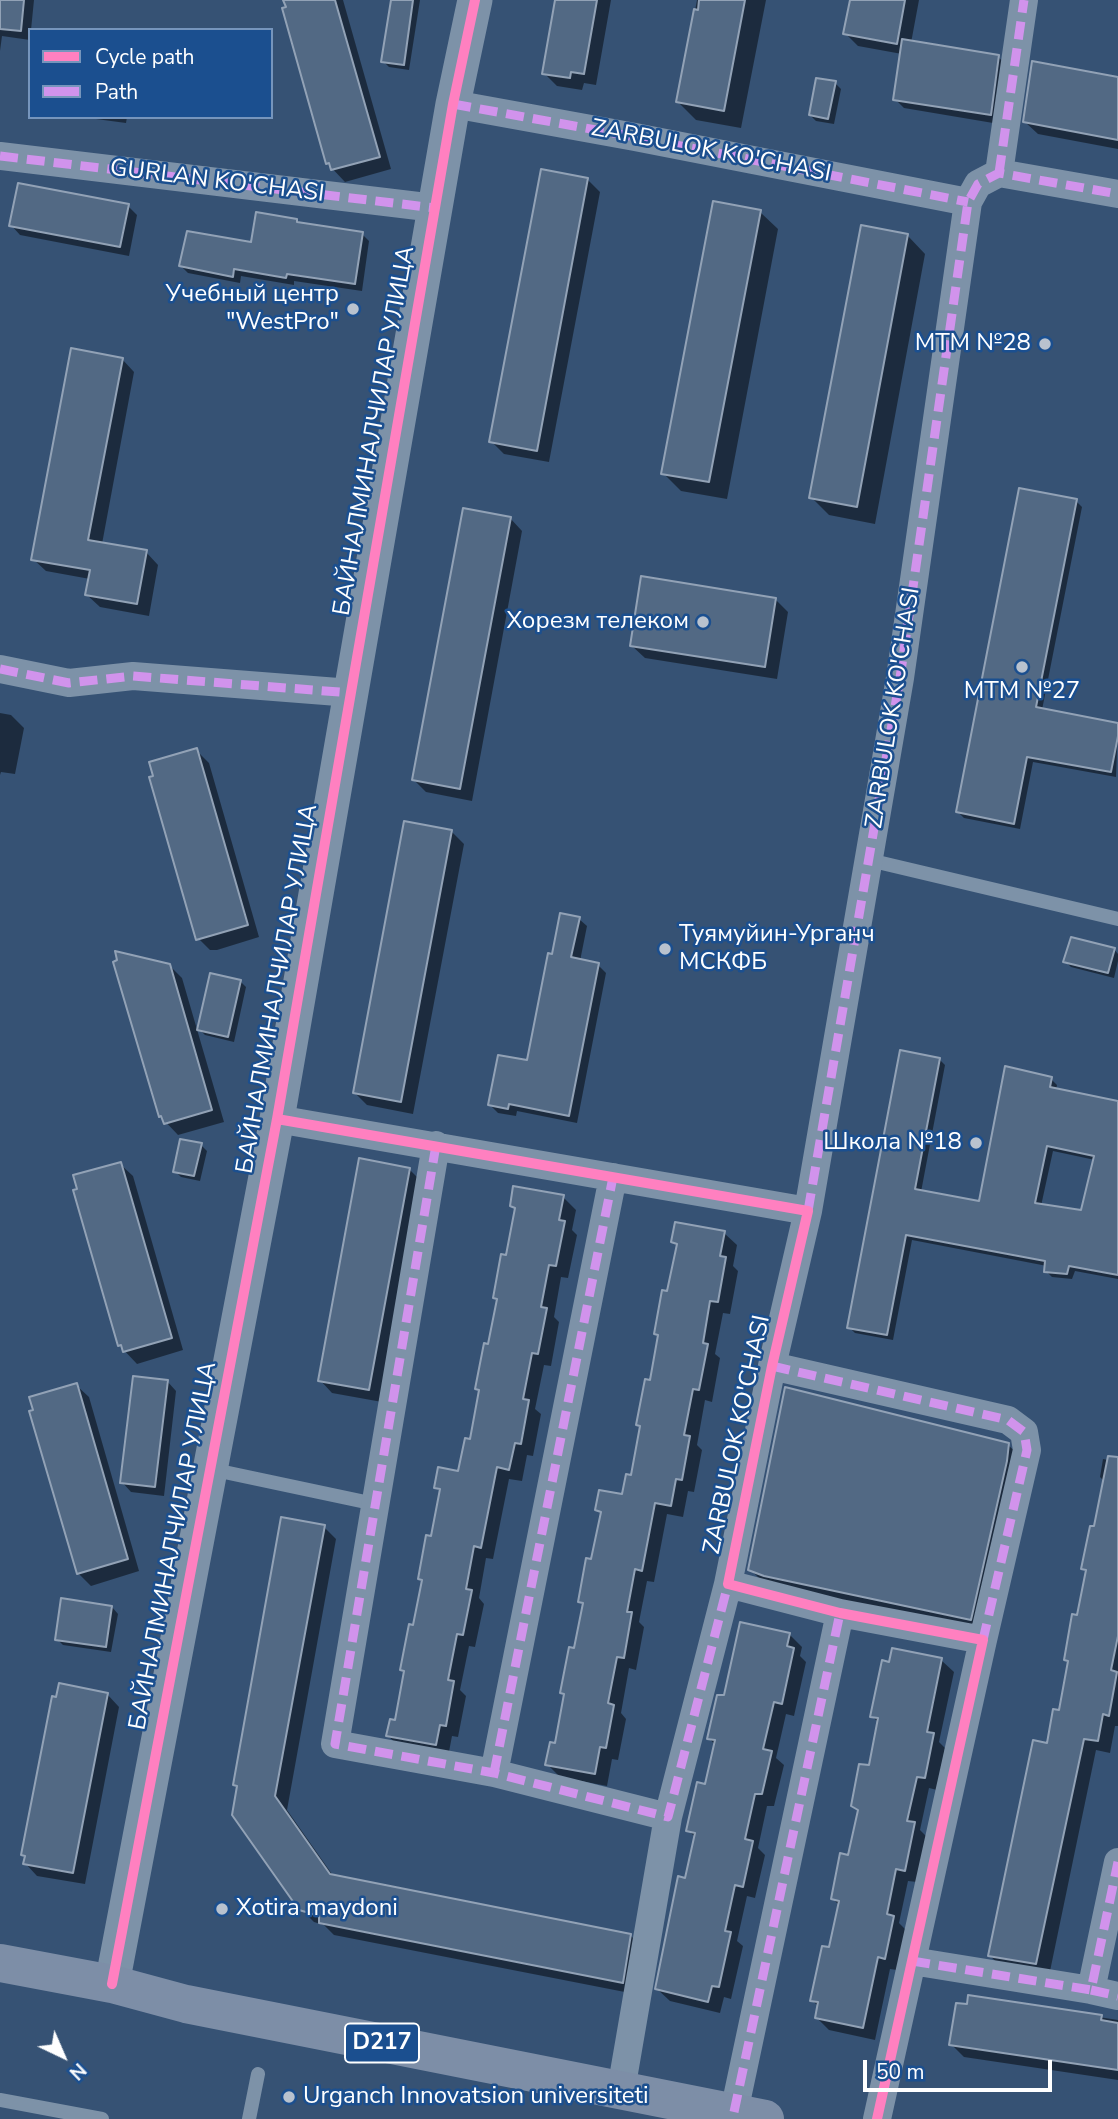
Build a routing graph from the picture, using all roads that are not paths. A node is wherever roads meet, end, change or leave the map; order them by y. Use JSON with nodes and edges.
{"nodes":[{"id":1,"x":475,"y":0,"type":"edge"},
{"id":2,"x":1024,"y":0,"type":"edge"},
{"id":3,"x":453,"y":104,"type":"junction"},
{"id":4,"x":0,"y":156,"type":"edge"},
{"id":5,"x":999,"y":173,"type":"junction"},
{"id":6,"x":1118,"y":194,"type":"edge"},
{"id":7,"x":968,"y":202,"type":"junction"},
{"id":8,"x":435,"y":208,"type":"junction"},
{"id":9,"x":0,"y":669,"type":"edge"},
{"id":10,"x":351,"y":694,"type":"junction"},
{"id":11,"x":869,"y":860,"type":"junction"},
{"id":12,"x":1118,"y":919,"type":"edge"},
{"id":13,"x":276,"y":1119,"type":"junction"},
{"id":14,"x":436,"y":1146,"type":"junction"},
{"id":15,"x":613,"y":1177,"type":"junction"},
{"id":16,"x":808,"y":1211,"type":"junction"},
{"id":17,"x":772,"y":1366,"type":"junction"},
{"id":18,"x":210,"y":1469,"type":"junction"},
{"id":19,"x":375,"y":1504,"type":"junction"},
{"id":20,"x":728,"y":1584,"type":"junction"},
{"id":21,"x":840,"y":1613,"type":"junction"},
{"id":22,"x":982,"y":1640,"type":"junction"},
{"id":23,"x":494,"y":1773,"type":"junction"},
{"id":24,"x":668,"y":1816,"type":"junction"},
{"id":25,"x":1118,"y":1862,"type":"edge"},
{"id":26,"x":912,"y":1961,"type":"junction"},
{"id":27,"x":0,"y":1963,"type":"edge"},
{"id":28,"x":112,"y":1984,"type":"junction"},
{"id":29,"x":1091,"y":1990,"type":"junction"},
{"id":30,"x":1118,"y":1996,"type":"edge"},
{"id":31,"x":258,"y":2074,"type":"dead end"},
{"id":32,"x":621,"y":2090,"type":"junction"},
{"id":33,"x":0,"y":2100,"type":"edge"},
{"id":34,"x":750,"y":2116,"type":"edge"},
{"id":35,"x":102,"y":2119,"type":"edge"},
{"id":36,"x":249,"y":2119,"type":"edge"},
{"id":37,"x":877,"y":2119,"type":"edge"}],
"edges":[{"from":1,"to":3,"type":"street","name":"БАЙНАЛМИНАЛЧИЛАР УЛИЦА"},
{"from":2,"to":5,"type":"street"},
{"from":3,"to":7,"type":"street","name":"ZARBULOK KO'CHASI"},
{"from":3,"to":8,"type":"street","name":"БАЙНАЛМИНАЛЧИЛАР УЛИЦА"},
{"from":4,"to":8,"type":"street","name":"GURLAN KO'CHASI"},
{"from":5,"to":6,"type":"street"},
{"from":5,"to":7,"type":"street"},
{"from":7,"to":11,"type":"street","name":"ZARBULOK KO'CHASI"},
{"from":8,"to":10,"type":"street","name":"БАЙНАЛМИНАЛЧИЛАР УЛИЦА"},
{"from":9,"to":10,"type":"street"},
{"from":10,"to":13,"type":"street","name":"БАЙНАЛМИНАЛЧИЛАР УЛИЦА"},
{"from":11,"to":12,"type":"lane"},
{"from":11,"to":16,"type":"street","name":"ZARBULOK KO'CHASI"},
{"from":13,"to":14,"type":"street"},
{"from":13,"to":18,"type":"street","name":"БАЙНАЛМИНАЛЧИЛАР УЛИЦА"},
{"from":14,"to":15,"type":"street"},
{"from":14,"to":19,"type":"street"},
{"from":15,"to":16,"type":"street"},
{"from":15,"to":23,"type":"street"},
{"from":16,"to":17,"type":"street","name":"ZARBULOK KO'CHASI"},
{"from":17,"to":20,"type":"street","name":"ZARBULOK KO'CHASI"},
{"from":17,"to":22,"type":"street","name":"ZARBULOK KO'CHASI"},
{"from":18,"to":19,"type":"lane"},
{"from":18,"to":28,"type":"street","name":"БАЙНАЛМИНАЛЧИЛАР УЛИЦА"},
{"from":19,"to":23,"type":"street"},
{"from":20,"to":21,"type":"street","name":"ZARBULOK KO'CHASI"},
{"from":20,"to":24,"type":"street","name":"ZARBULOK KO'CHASI"},
{"from":21,"to":22,"type":"street","name":"ZARBULOK KO'CHASI"},
{"from":21,"to":34,"type":"street"},
{"from":22,"to":26,"type":"street","name":"ZARBULOK KO'CHASI"},
{"from":23,"to":24,"type":"street"},
{"from":24,"to":32,"type":"street","name":"ZARBULOK KO'CHASI"},
{"from":25,"to":29,"type":"street"},
{"from":26,"to":29,"type":"street"},
{"from":26,"to":37,"type":"street","name":"ZARBULOK KO'CHASI"},
{"from":27,"to":28,"type":"main road","number":"D217"},
{"from":28,"to":32,"type":"main road","number":"D217"},
{"from":29,"to":30,"type":"street"},
{"from":31,"to":36,"type":"lane"},
{"from":32,"to":34,"type":"main road","number":"D217"},
{"from":33,"to":35,"type":"lane"}]}
